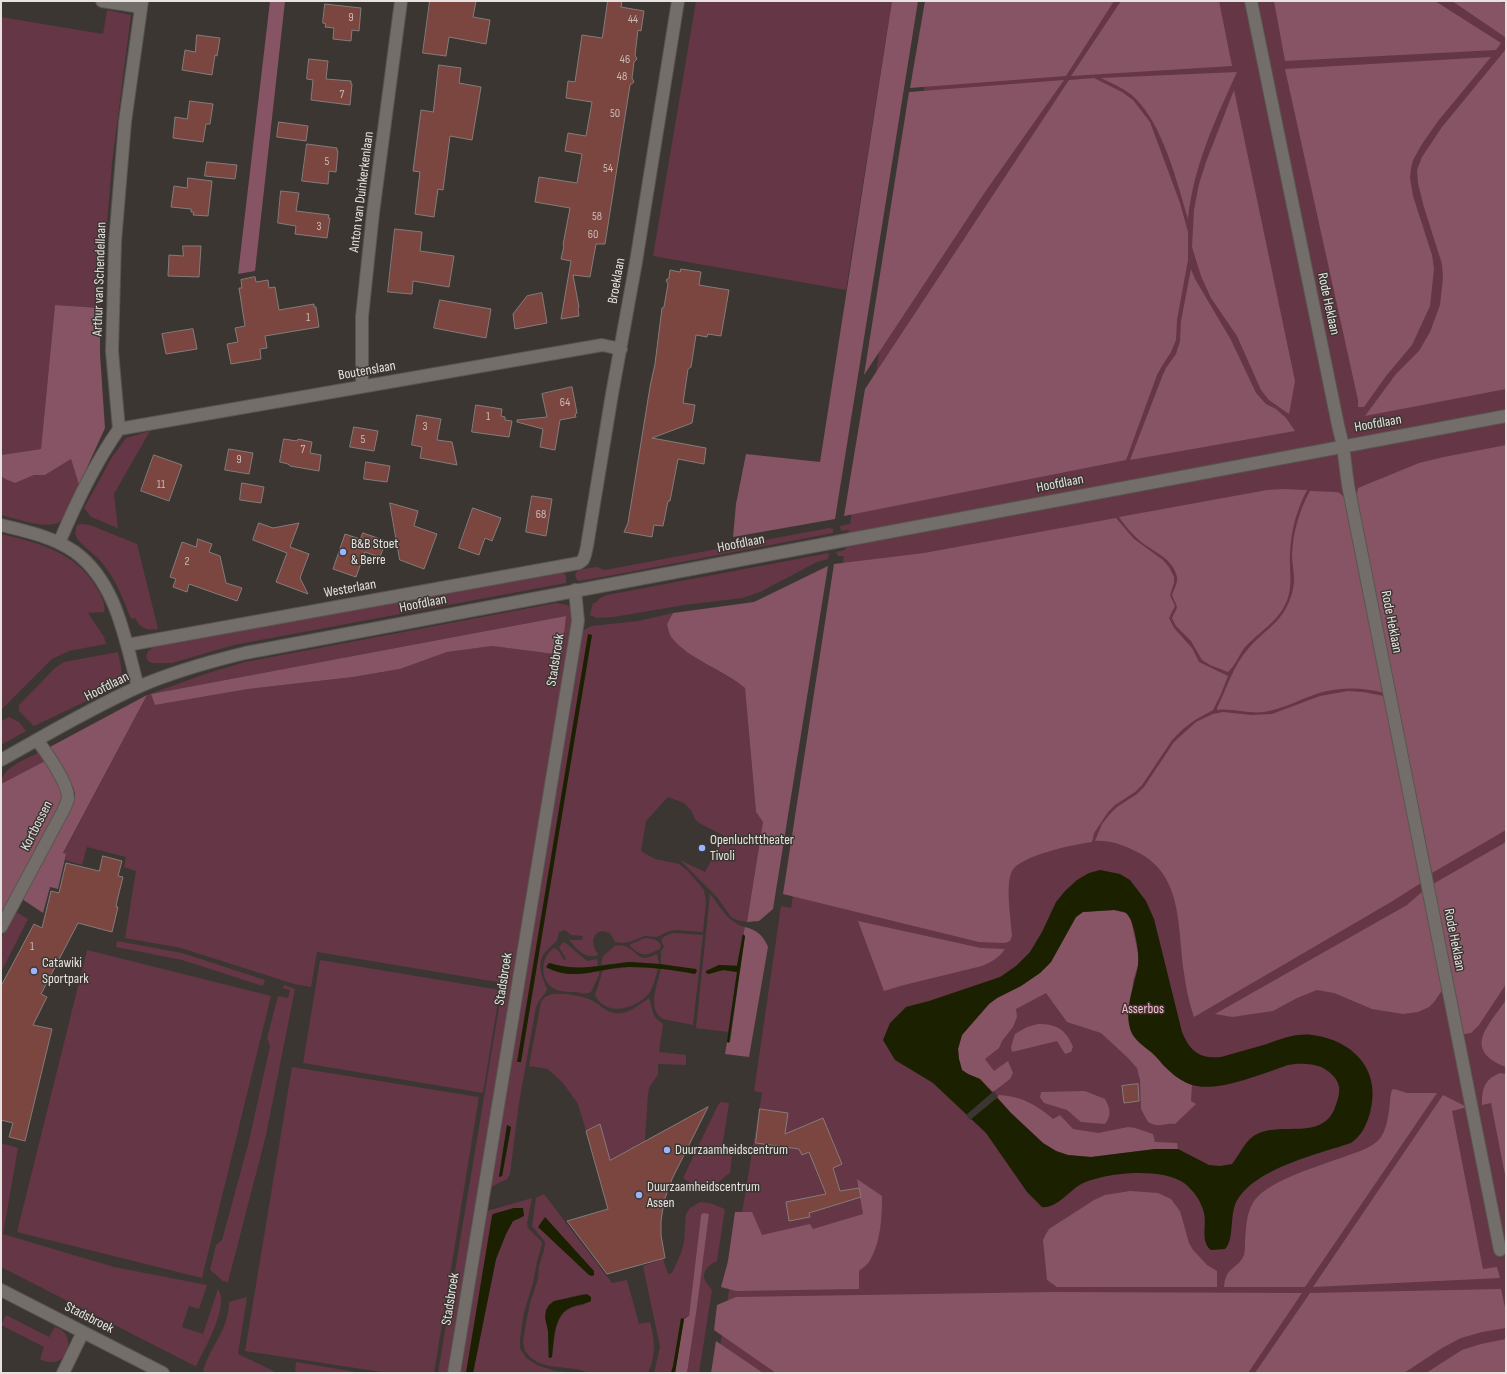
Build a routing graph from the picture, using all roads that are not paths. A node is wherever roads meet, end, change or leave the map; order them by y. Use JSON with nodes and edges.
{"nodes":[{"id":1,"x":102,"y":1,"type":"edge"},
{"id":2,"x":401,"y":1,"type":"edge"},
{"id":3,"x":678,"y":1,"type":"edge"},
{"id":4,"x":1251,"y":1,"type":"edge"},
{"id":5,"x":141,"y":4,"type":"edge"},
{"id":6,"x":621,"y":349,"type":"junction"},
{"id":7,"x":362,"y":387,"type":"junction"},
{"id":8,"x":1506,"y":416,"type":"edge"},
{"id":9,"x":119,"y":429,"type":"junction"},
{"id":10,"x":1344,"y":446,"type":"junction"},
{"id":11,"x":1,"y":525,"type":"edge"},
{"id":12,"x":59,"y":543,"type":"junction"},
{"id":13,"x":579,"y":563,"type":"joint"},
{"id":14,"x":575,"y":590,"type":"junction"},
{"id":15,"x":127,"y":645,"type":"junction"},
{"id":16,"x":138,"y":687,"type":"junction"},
{"id":17,"x":37,"y":740,"type":"junction"},
{"id":18,"x":1,"y":760,"type":"edge"},
{"id":19,"x":1,"y":927,"type":"edge"},
{"id":20,"x":1500,"y":1250,"type":"dead end"},
{"id":21,"x":1,"y":1290,"type":"edge"},
{"id":22,"x":83,"y":1332,"type":"junction"},
{"id":23,"x":63,"y":1373,"type":"edge"},
{"id":24,"x":163,"y":1373,"type":"edge"},
{"id":25,"x":454,"y":1373,"type":"edge"}],
"edges":[{"from":1,"to":5,"type":"street"},
{"from":2,"to":7,"type":"street","name":"Anton van Duinkerkenlaan"},
{"from":3,"to":6,"type":"street","name":"Broeklaan"},
{"from":4,"to":10,"type":"street","name":"Rode Heklaan"},
{"from":5,"to":9,"type":"street","name":"Arthur van Schendellaan"},
{"from":6,"to":7,"type":"street","name":"Boutenslaan"},
{"from":6,"to":13,"type":"street","name":"Broeklaan"},
{"from":7,"to":9,"type":"street","name":"Boutenslaan"},
{"from":8,"to":10,"type":"street","name":"Hoofdlaan"},
{"from":9,"to":12,"type":"street"},
{"from":10,"to":14,"type":"street","name":"Hoofdlaan"},
{"from":10,"to":20,"type":"street","name":"Rode Heklaan"},
{"from":11,"to":12,"type":"street"},
{"from":12,"to":15,"type":"street"},
{"from":13,"to":15,"type":"street","name":"Westerlaan"},
{"from":14,"to":16,"type":"street","name":"Hoofdlaan"},
{"from":14,"to":25,"type":"street","name":"Stadsbroek"},
{"from":15,"to":16,"type":"street"},
{"from":16,"to":17,"type":"street","name":"Hoofdlaan"},
{"from":17,"to":18,"type":"street","name":"Hoofdlaan"},
{"from":17,"to":19,"type":"street","name":"Kortbossen"},
{"from":21,"to":22,"type":"street","name":"Stadsbroek"},
{"from":22,"to":23,"type":"street"},
{"from":22,"to":24,"type":"street","name":"Stadsbroek"}]}
